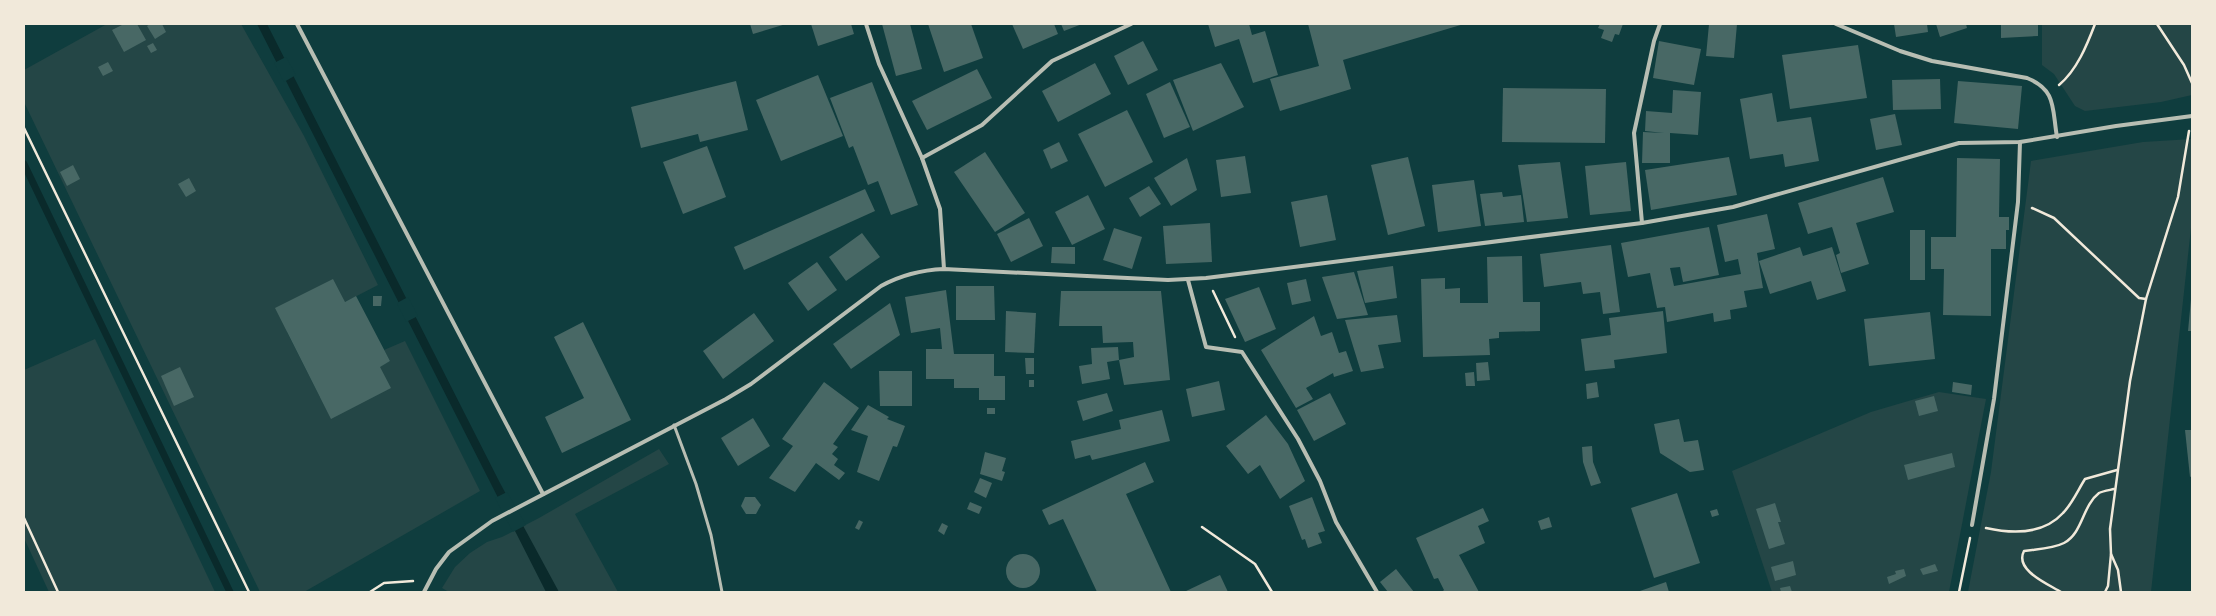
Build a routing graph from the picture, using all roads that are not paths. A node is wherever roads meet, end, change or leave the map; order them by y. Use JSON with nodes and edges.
{"nodes":[{"id":1,"x":297,"y":24,"type":"edge"},
{"id":2,"x":866,"y":24,"type":"edge"},
{"id":3,"x":1131,"y":24,"type":"edge"},
{"id":4,"x":1660,"y":24,"type":"edge"},
{"id":5,"x":1836,"y":24,"type":"edge"},
{"id":6,"x":2192,"y":116,"type":"edge"},
{"id":7,"x":2057,"y":137,"type":"junction"},
{"id":8,"x":2020,"y":142,"type":"junction"},
{"id":9,"x":922,"y":158,"type":"junction"},
{"id":10,"x":1642,"y":223,"type":"junction"},
{"id":11,"x":944,"y":269,"type":"junction"},
{"id":12,"x":1188,"y":280,"type":"junction"},
{"id":13,"x":674,"y":425,"type":"junction"},
{"id":14,"x":543,"y":494,"type":"junction"},
{"id":15,"x":1972,"y":525,"type":"road end"},
{"id":16,"x":424,"y":592,"type":"edge"},
{"id":17,"x":722,"y":592,"type":"edge"},
{"id":18,"x":1377,"y":592,"type":"edge"}],
"edges":[{"from":1,"to":14,"type":"street"},
{"from":2,"to":9,"type":"street"},
{"from":3,"to":9,"type":"street"},
{"from":4,"to":10,"type":"street"},
{"from":5,"to":7,"type":"street"},
{"from":6,"to":7,"type":"street"},
{"from":7,"to":8,"type":"street"},
{"from":8,"to":10,"type":"street"},
{"from":8,"to":15,"type":"street"},
{"from":9,"to":11,"type":"street"},
{"from":10,"to":12,"type":"street"},
{"from":11,"to":12,"type":"street"},
{"from":11,"to":13,"type":"street"},
{"from":12,"to":18,"type":"street"},
{"from":13,"to":14,"type":"street"},
{"from":13,"to":17,"type":"lane"},
{"from":14,"to":16,"type":"street"}]}
